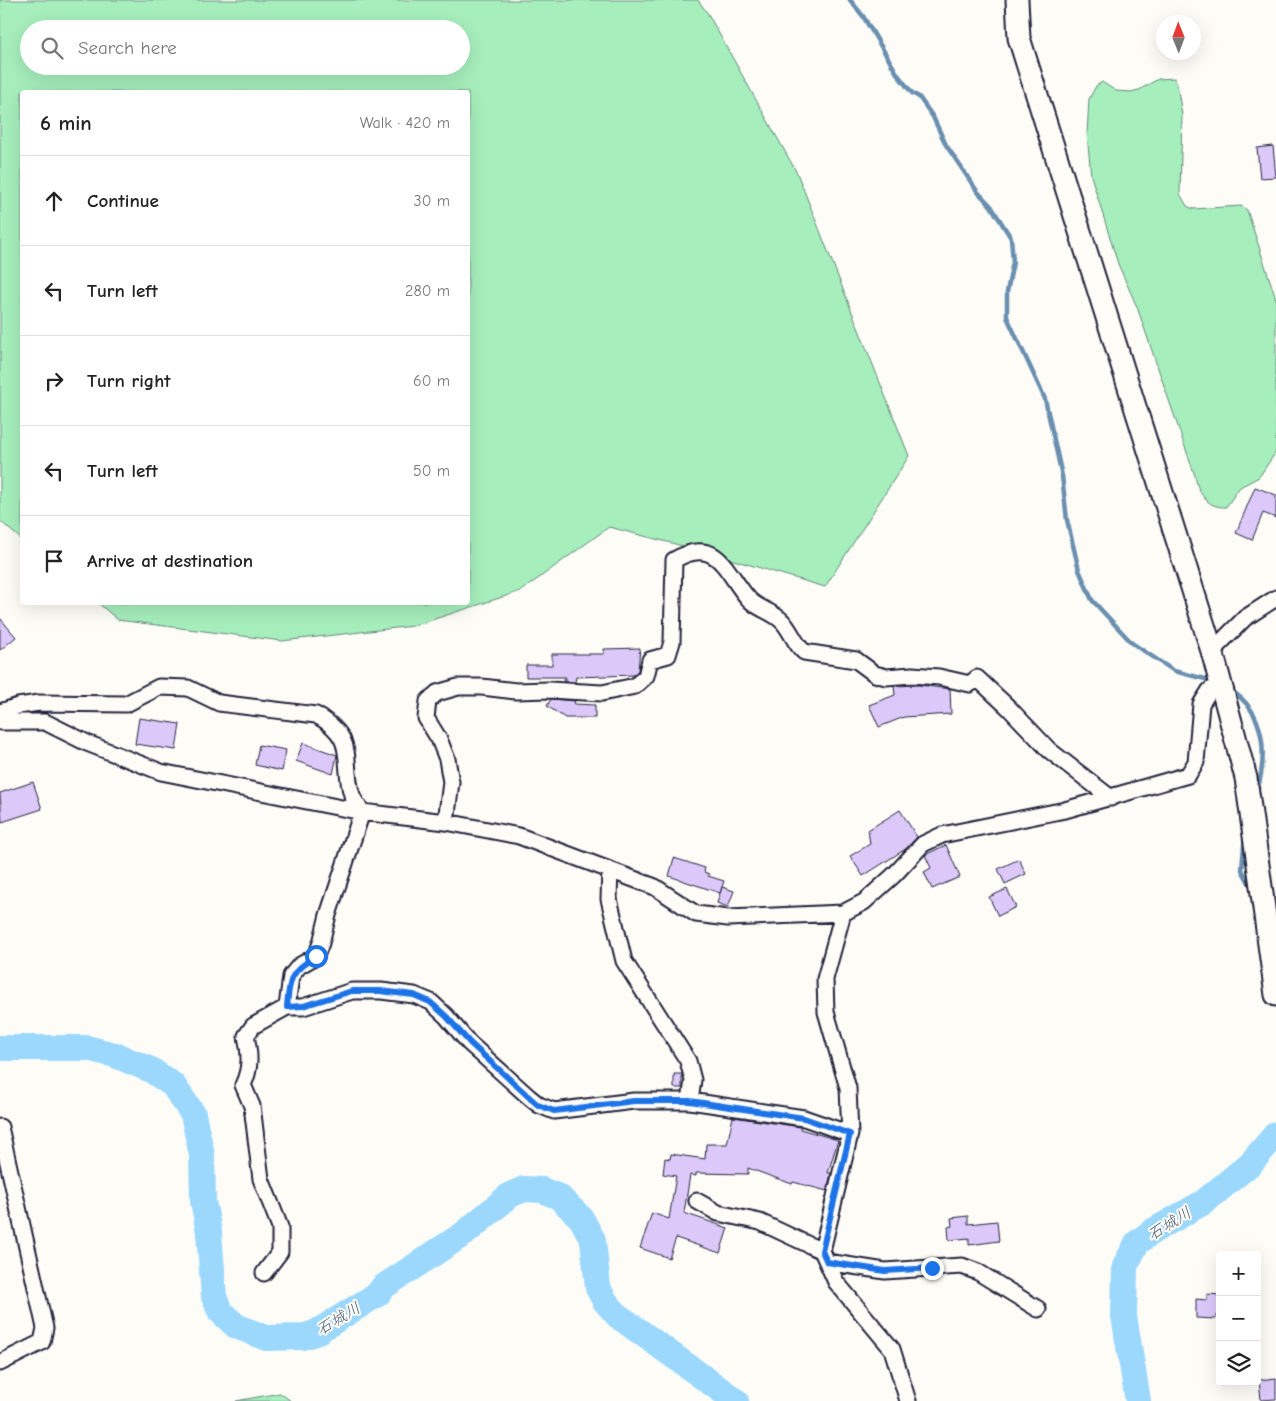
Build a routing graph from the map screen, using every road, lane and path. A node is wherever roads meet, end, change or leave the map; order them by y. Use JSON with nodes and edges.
{"nodes":[{"id":1,"x":1017,"y":0,"type":"edge"},
{"id":2,"x":1276,"y":598,"type":"edge"},
{"id":3,"x":1212,"y":651,"type":"junction"},
{"id":4,"x":1221,"y":688,"type":"junction"},
{"id":5,"x":0,"y":712,"type":"edge"},
{"id":6,"x":0,"y":722,"type":"edge"},
{"id":7,"x":1111,"y":798,"type":"junction"},
{"id":8,"x":362,"y":812,"type":"junction"},
{"id":9,"x":446,"y":822,"type":"junction"},
{"id":10,"x":610,"y":870,"type":"junction"},
{"id":11,"x":843,"y":913,"type":"junction"},
{"id":12,"x":1276,"y":995,"type":"edge"},
{"id":13,"x":287,"y":1007,"type":"junction"},
{"id":14,"x":690,"y":1101,"type":"junction"},
{"id":15,"x":0,"y":1127,"type":"edge"},
{"id":16,"x":850,"y":1134,"type":"junction"},
{"id":17,"x":697,"y":1201,"type":"dead end"},
{"id":18,"x":824,"y":1256,"type":"junction"},
{"id":19,"x":264,"y":1273,"type":"dead end"},
{"id":20,"x":1038,"y":1309,"type":"dead end"},
{"id":21,"x":0,"y":1363,"type":"edge"},
{"id":22,"x":908,"y":1401,"type":"edge"}],
"edges":[{"from":1,"to":3,"type":"street"},
{"from":2,"to":3,"type":"street"},
{"from":3,"to":4,"type":"street"},
{"from":4,"to":7,"type":"street"},
{"from":4,"to":12,"type":"street"},
{"from":5,"to":8,"type":"street"},
{"from":6,"to":8,"type":"street"},
{"from":7,"to":9,"type":"street"},
{"from":7,"to":11,"type":"street"},
{"from":8,"to":9,"type":"street"},
{"from":8,"to":13,"type":"street"},
{"from":9,"to":10,"type":"street"},
{"from":10,"to":11,"type":"street"},
{"from":10,"to":14,"type":"street"},
{"from":11,"to":16,"type":"street"},
{"from":13,"to":14,"type":"street"},
{"from":13,"to":19,"type":"street"},
{"from":14,"to":16,"type":"street"},
{"from":15,"to":21,"type":"street"},
{"from":16,"to":18,"type":"street"},
{"from":17,"to":18,"type":"street"},
{"from":18,"to":20,"type":"street"},
{"from":18,"to":22,"type":"street"}]}
